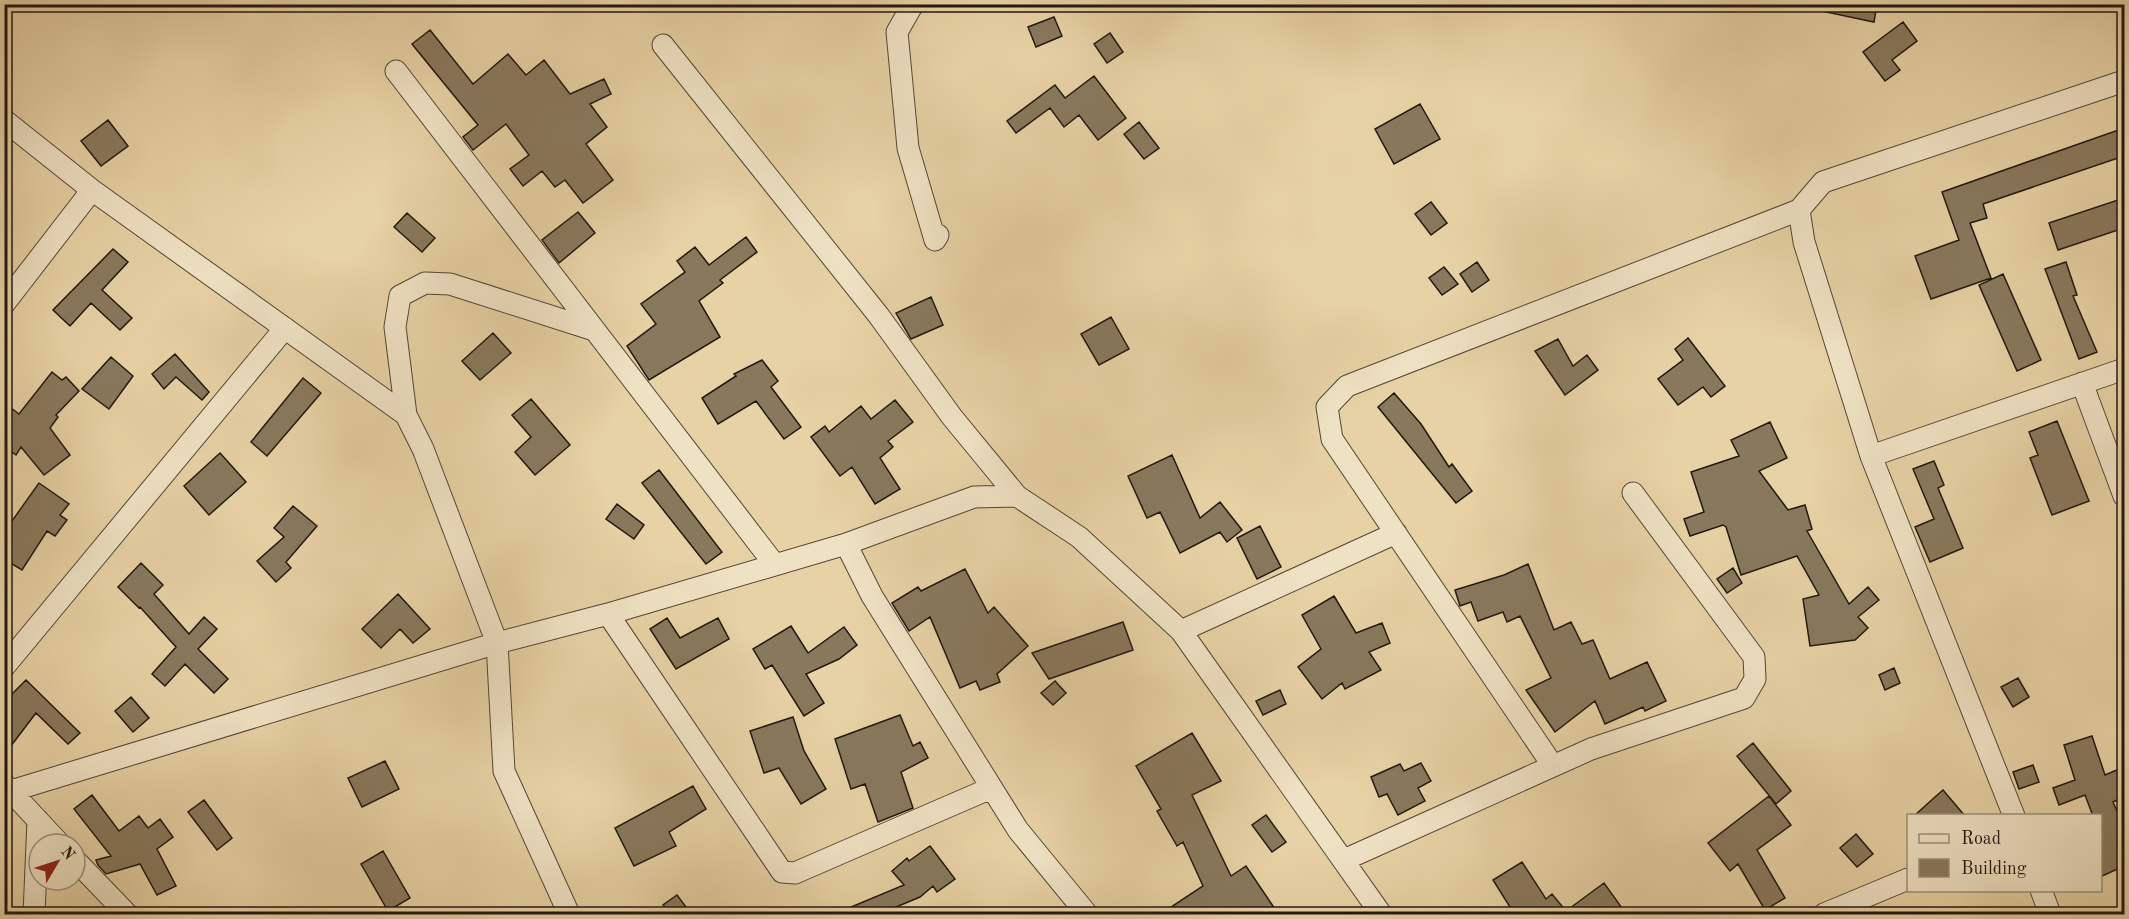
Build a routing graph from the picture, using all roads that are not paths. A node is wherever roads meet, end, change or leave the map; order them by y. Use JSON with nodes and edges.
{"nodes":[{"id":1,"x":913,"y":4,"type":"edge"},
{"id":2,"x":663,"y":45,"type":"dead end"},
{"id":3,"x":396,"y":71,"type":"dead end"},
{"id":4,"x":2124,"y":81,"type":"edge"},
{"id":5,"x":4,"y":120,"type":"edge"},
{"id":6,"x":92,"y":190,"type":"junction"},
{"id":7,"x":1799,"y":210,"type":"junction"},
{"id":8,"x":938,"y":234,"type":"dead end"},
{"id":9,"x":4,"y":304,"type":"edge"},
{"id":10,"x":285,"y":328,"type":"junction"},
{"id":11,"x":594,"y":330,"type":"junction"},
{"id":12,"x":2124,"y":369,"type":"edge"},
{"id":13,"x":2082,"y":383,"type":"junction"},
{"id":14,"x":406,"y":416,"type":"junction"},
{"id":15,"x":1872,"y":456,"type":"junction"},
{"id":16,"x":1633,"y":494,"type":"dead end"},
{"id":17,"x":1017,"y":496,"type":"junction"},
{"id":18,"x":2124,"y":496,"type":"edge"},
{"id":19,"x":1396,"y":533,"type":"junction"},
{"id":20,"x":846,"y":544,"type":"junction"},
{"id":21,"x":775,"y":565,"type":"junction"},
{"id":22,"x":608,"y":614,"type":"junction"},
{"id":23,"x":1181,"y":631,"type":"junction"},
{"id":24,"x":497,"y":642,"type":"junction"},
{"id":25,"x":4,"y":667,"type":"edge"},
{"id":26,"x":1554,"y":766,"type":"junction"},
{"id":27,"x":8,"y":788,"type":"edge"},
{"id":28,"x":992,"y":788,"type":"junction"},
{"id":29,"x":2013,"y":814,"type":"edge"},
{"id":30,"x":38,"y":820,"type":"junction"},
{"id":31,"x":49,"y":832,"type":"edge"},
{"id":32,"x":1344,"y":860,"type":"junction"},
{"id":33,"x":87,"y":873,"type":"edge"},
{"id":34,"x":1907,"y":879,"type":"edge"},
{"id":35,"x":2041,"y":892,"type":"edge"},
{"id":36,"x":34,"y":915,"type":"edge"},
{"id":37,"x":127,"y":915,"type":"edge"},
{"id":38,"x":569,"y":915,"type":"edge"},
{"id":39,"x":1088,"y":915,"type":"edge"},
{"id":40,"x":1381,"y":915,"type":"edge"},
{"id":41,"x":1824,"y":915,"type":"edge"},
{"id":42,"x":2050,"y":915,"type":"edge"}],
"edges":[{"from":1,"to":8,"type":"street"},
{"from":2,"to":17,"type":"street"},
{"from":3,"to":11,"type":"street"},
{"from":4,"to":7,"type":"street"},
{"from":5,"to":6,"type":"street"},
{"from":6,"to":9,"type":"street"},
{"from":6,"to":10,"type":"street"},
{"from":7,"to":15,"type":"street"},
{"from":7,"to":19,"type":"street"},
{"from":10,"to":14,"type":"street"},
{"from":10,"to":25,"type":"street"},
{"from":11,"to":14,"type":"street"},
{"from":11,"to":21,"type":"street"},
{"from":12,"to":13,"type":"street"},
{"from":13,"to":15,"type":"street"},
{"from":13,"to":18,"type":"street"},
{"from":14,"to":24,"type":"street"},
{"from":15,"to":29,"type":"street"},
{"from":16,"to":26,"type":"street"},
{"from":17,"to":20,"type":"street"},
{"from":17,"to":23,"type":"street"},
{"from":19,"to":23,"type":"street"},
{"from":19,"to":26,"type":"street"},
{"from":20,"to":21,"type":"street"},
{"from":20,"to":28,"type":"street"},
{"from":21,"to":22,"type":"street"},
{"from":22,"to":24,"type":"street"},
{"from":22,"to":28,"type":"street"},
{"from":23,"to":32,"type":"street"},
{"from":24,"to":27,"type":"street"},
{"from":24,"to":38,"type":"street"},
{"from":26,"to":32,"type":"street"},
{"from":27,"to":30,"type":"street"},
{"from":28,"to":39,"type":"street"},
{"from":30,"to":31,"type":"street"},
{"from":30,"to":36,"type":"street"},
{"from":32,"to":40,"type":"street"},
{"from":33,"to":37,"type":"street"},
{"from":34,"to":41,"type":"street"},
{"from":35,"to":42,"type":"street"}]}
